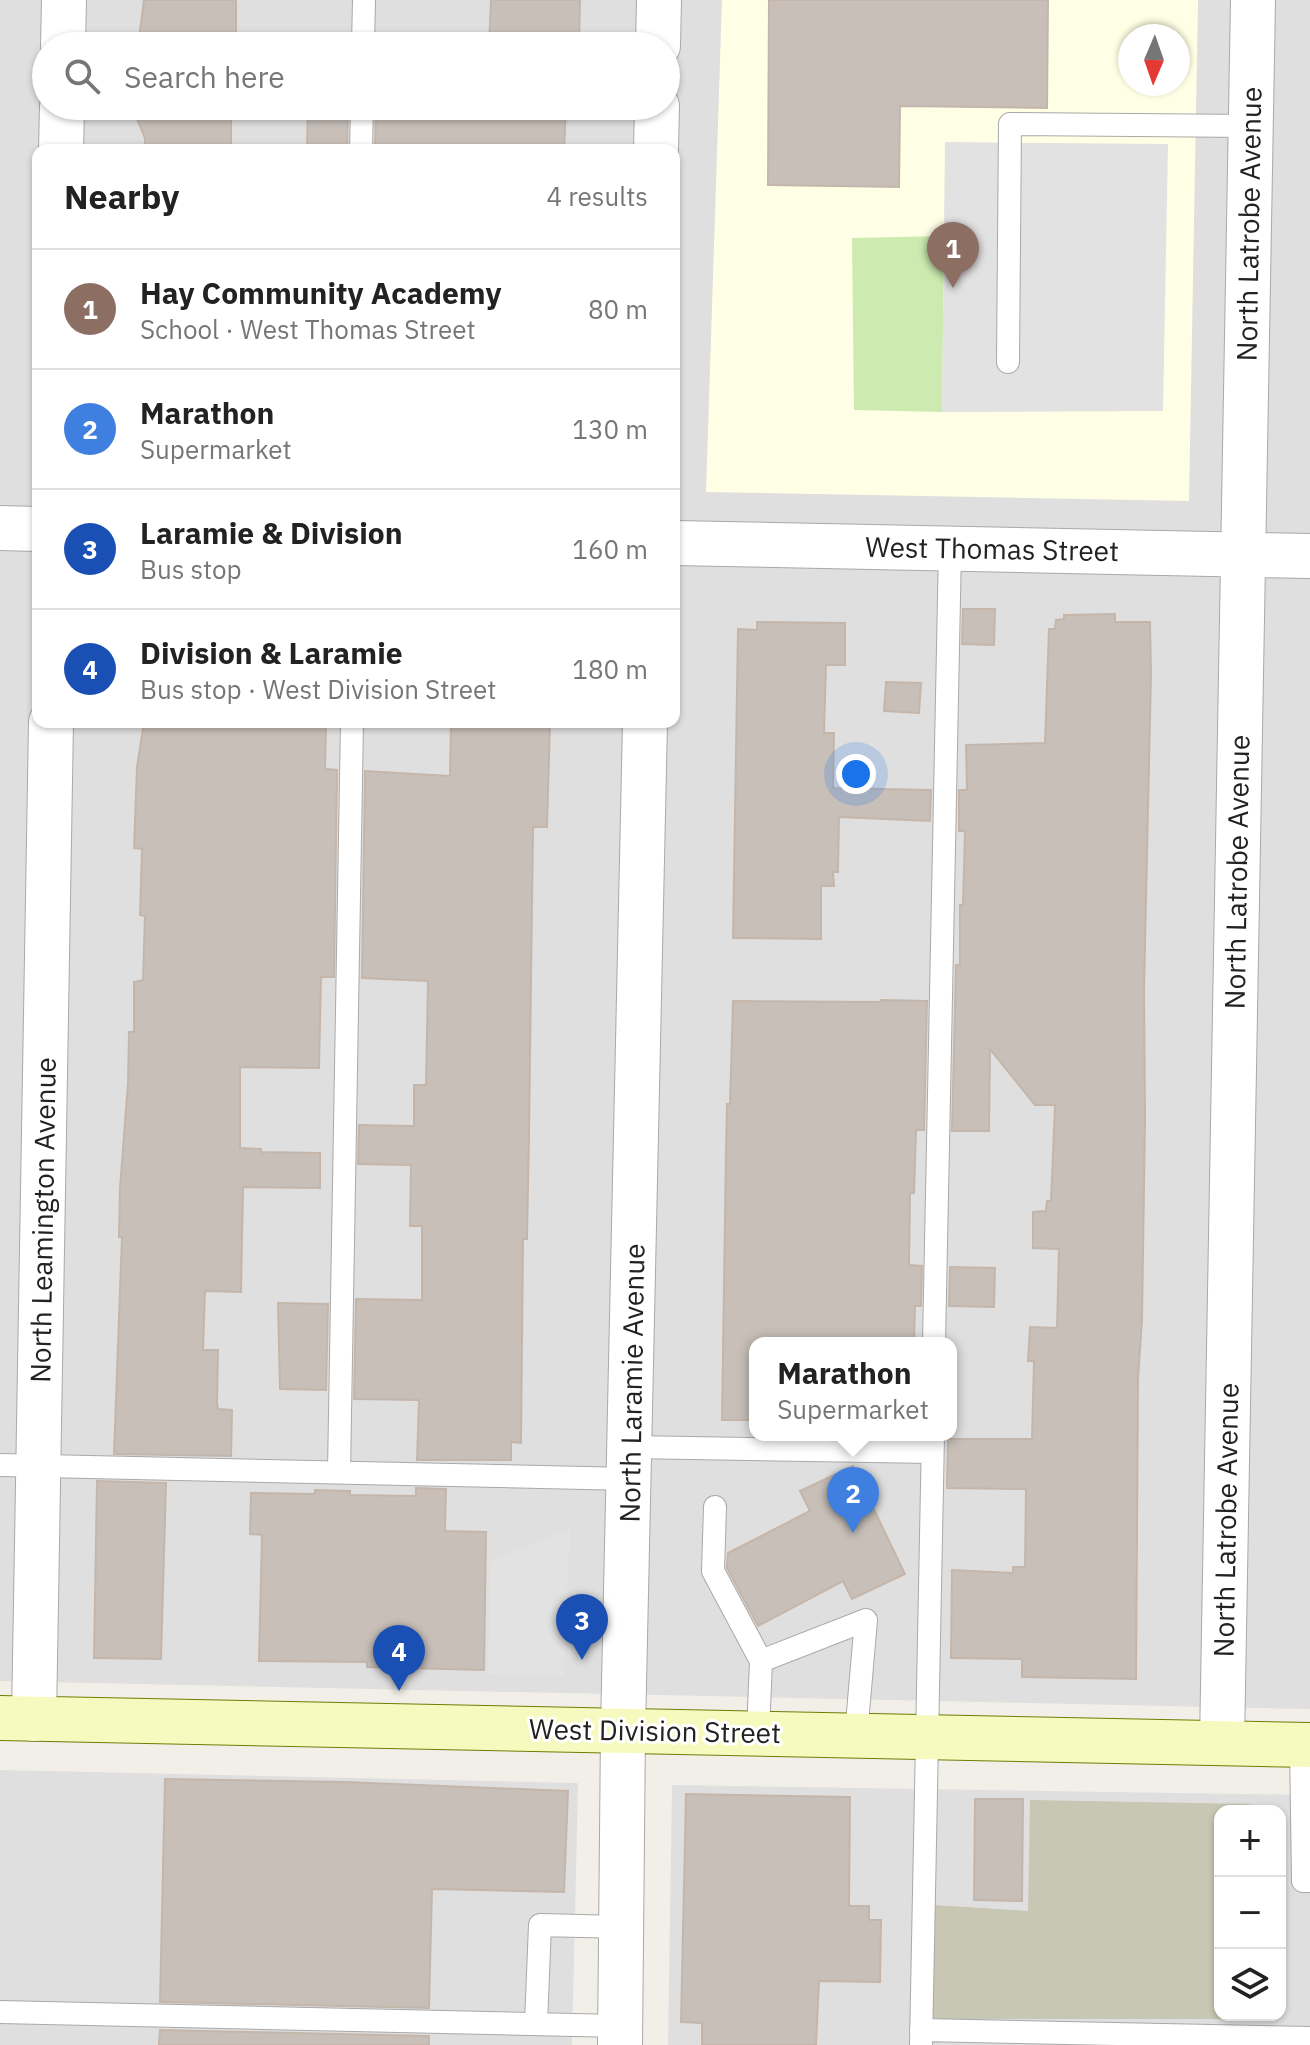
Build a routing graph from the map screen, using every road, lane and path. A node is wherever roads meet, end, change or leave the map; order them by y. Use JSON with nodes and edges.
{"nodes":[{"id":1,"x":64,"y":0,"type":"edge"},
{"id":2,"x":364,"y":0,"type":"edge"},
{"id":3,"x":659,"y":0,"type":"edge"},
{"id":4,"x":1253,"y":0,"type":"edge"},
{"id":5,"x":63,"y":32,"type":"edge"},
{"id":6,"x":363,"y":32,"type":"edge"},
{"id":7,"x":658,"y":32,"type":"edge"},
{"id":8,"x":62,"y":120,"type":"edge"},
{"id":9,"x":362,"y":120,"type":"edge"},
{"id":10,"x":657,"y":120,"type":"edge"},
{"id":11,"x":1250,"y":126,"type":"junction"},
{"id":12,"x":61,"y":144,"type":"edge"},
{"id":13,"x":361,"y":144,"type":"edge"},
{"id":14,"x":656,"y":144,"type":"edge"},
{"id":15,"x":1008,"y":362,"type":"dead end"},
{"id":16,"x":0,"y":528,"type":"edge"},
{"id":17,"x":32,"y":529,"type":"edge"},
{"id":18,"x":680,"y":543,"type":"edge"},
{"id":19,"x":950,"y":548,"type":"junction"},
{"id":20,"x":1243,"y":554,"type":"junction"},
{"id":21,"x":1310,"y":556,"type":"edge"},
{"id":22,"x":51,"y":728,"type":"edge"},
{"id":23,"x":352,"y":728,"type":"edge"},
{"id":24,"x":645,"y":728,"type":"edge"},
{"id":25,"x":934,"y":1337,"type":"edge"},
{"id":26,"x":932,"y":1443,"type":"edge"},
{"id":27,"x":630,"y":1463,"type":"junction"},
{"id":28,"x":19,"y":1466,"type":"edge"},
{"id":29,"x":339,"y":1472,"type":"junction"},
{"id":30,"x":715,"y":1507,"type":"dead end"},
{"id":31,"x":761,"y":1661,"type":"junction"},
{"id":32,"x":17,"y":1718,"type":"edge"},
{"id":33,"x":623,"y":1730,"type":"junction"},
{"id":34,"x":758,"y":1732,"type":"junction"},
{"id":35,"x":856,"y":1735,"type":"junction"},
{"id":36,"x":927,"y":1736,"type":"junction"},
{"id":37,"x":1222,"y":1743,"type":"junction"},
{"id":38,"x":1306,"y":1745,"type":"edge"},
{"id":39,"x":1310,"y":1881,"type":"edge"},
{"id":40,"x":621,"y":1927,"type":"junction"},
{"id":41,"x":0,"y":2012,"type":"edge"},
{"id":42,"x":536,"y":2024,"type":"junction"},
{"id":43,"x":620,"y":2036,"type":"edge"},
{"id":44,"x":921,"y":2038,"type":"edge"},
{"id":45,"x":1310,"y":2038,"type":"edge"}],
"edges":[{"from":1,"to":5,"type":"street"},
{"from":2,"to":6,"type":"lane"},
{"from":3,"to":7,"type":"street"},
{"from":4,"to":11,"type":"street","name":"North Latrobe Avenue"},
{"from":8,"to":12,"type":"street"},
{"from":9,"to":13,"type":"lane"},
{"from":10,"to":14,"type":"street"},
{"from":11,"to":15,"type":"lane"},
{"from":11,"to":20,"type":"street","name":"North Latrobe Avenue"},
{"from":16,"to":17,"type":"street"},
{"from":18,"to":19,"type":"street","name":"West Thomas Street"},
{"from":19,"to":20,"type":"street","name":"West Thomas Street"},
{"from":19,"to":25,"type":"lane"},
{"from":20,"to":21,"type":"street","name":"West Thomas Street"},
{"from":20,"to":37,"type":"street","name":"North Latrobe Avenue"},
{"from":22,"to":28,"type":"street","name":"North Leamington Avenue"},
{"from":23,"to":29,"type":"lane"},
{"from":24,"to":27,"type":"street","name":"North Laramie Avenue"},
{"from":26,"to":27,"type":"lane"},
{"from":26,"to":36,"type":"lane"},
{"from":27,"to":29,"type":"lane"},
{"from":27,"to":33,"type":"street","name":"North Laramie Avenue"},
{"from":28,"to":29,"type":"lane"},
{"from":28,"to":32,"type":"street","name":"North Leamington Avenue"},
{"from":30,"to":31,"type":"lane"},
{"from":31,"to":34,"type":"lane"},
{"from":31,"to":35,"type":"lane"},
{"from":32,"to":33,"type":"main road","name":"West Division Street"},
{"from":33,"to":34,"type":"main road","name":"West Division Street"},
{"from":33,"to":40,"type":"street","name":"North Laramie Avenue"},
{"from":34,"to":35,"type":"main road","name":"West Division Street"},
{"from":35,"to":36,"type":"main road","name":"West Division Street"},
{"from":36,"to":37,"type":"main road","name":"West Division Street"},
{"from":36,"to":44,"type":"lane"},
{"from":37,"to":38,"type":"main road","name":"West Division Street"},
{"from":38,"to":39,"type":"lane"},
{"from":40,"to":42,"type":"lane"},
{"from":40,"to":43,"type":"street","name":"North Laramie Avenue"},
{"from":41,"to":42,"type":"lane"},
{"from":42,"to":43,"type":"lane"},
{"from":44,"to":45,"type":"lane"}]}
